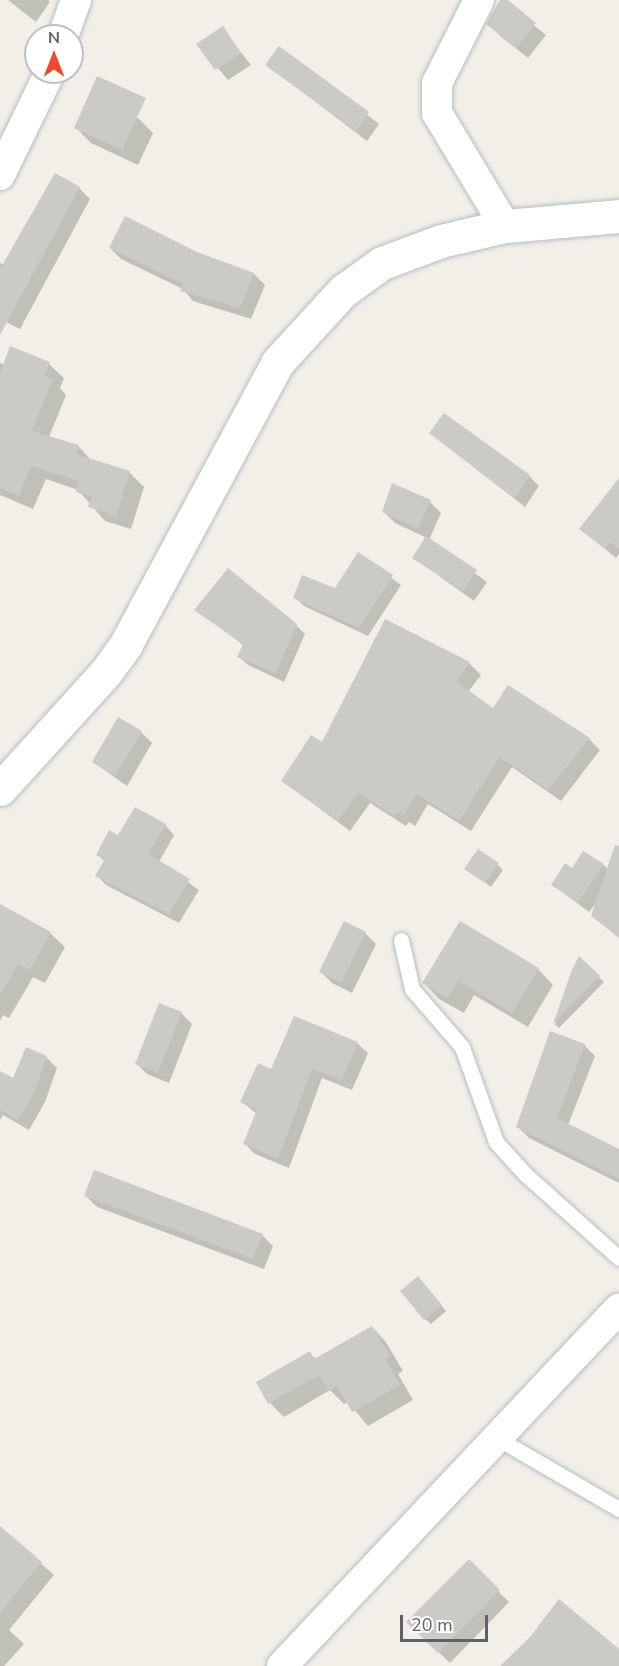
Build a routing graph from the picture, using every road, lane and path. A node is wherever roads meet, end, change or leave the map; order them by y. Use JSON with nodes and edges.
{"nodes":[{"id":1,"x":76,"y":0,"type":"edge"},
{"id":2,"x":479,"y":0,"type":"edge"},
{"id":3,"x":67,"y":24,"type":"edge"},
{"id":4,"x":45,"y":84,"type":"edge"},
{"id":5,"x":0,"y":175,"type":"edge"},
{"id":6,"x":619,"y":216,"type":"edge"},
{"id":7,"x":505,"y":226,"type":"junction"},
{"id":8,"x":0,"y":789,"type":"edge"},
{"id":9,"x":401,"y":939,"type":"dead end"},
{"id":10,"x":619,"y":1258,"type":"edge"},
{"id":11,"x":619,"y":1309,"type":"edge"},
{"id":12,"x":497,"y":1438,"type":"junction"},
{"id":13,"x":619,"y":1509,"type":"edge"},
{"id":14,"x":282,"y":1666,"type":"edge"}],
"edges":[{"from":1,"to":3,"type":"street"},
{"from":2,"to":7,"type":"street"},
{"from":4,"to":5,"type":"street"},
{"from":6,"to":7,"type":"street"},
{"from":7,"to":8,"type":"street"},
{"from":9,"to":10,"type":"lane"},
{"from":11,"to":12,"type":"street"},
{"from":12,"to":13,"type":"lane"},
{"from":12,"to":14,"type":"street"}]}
